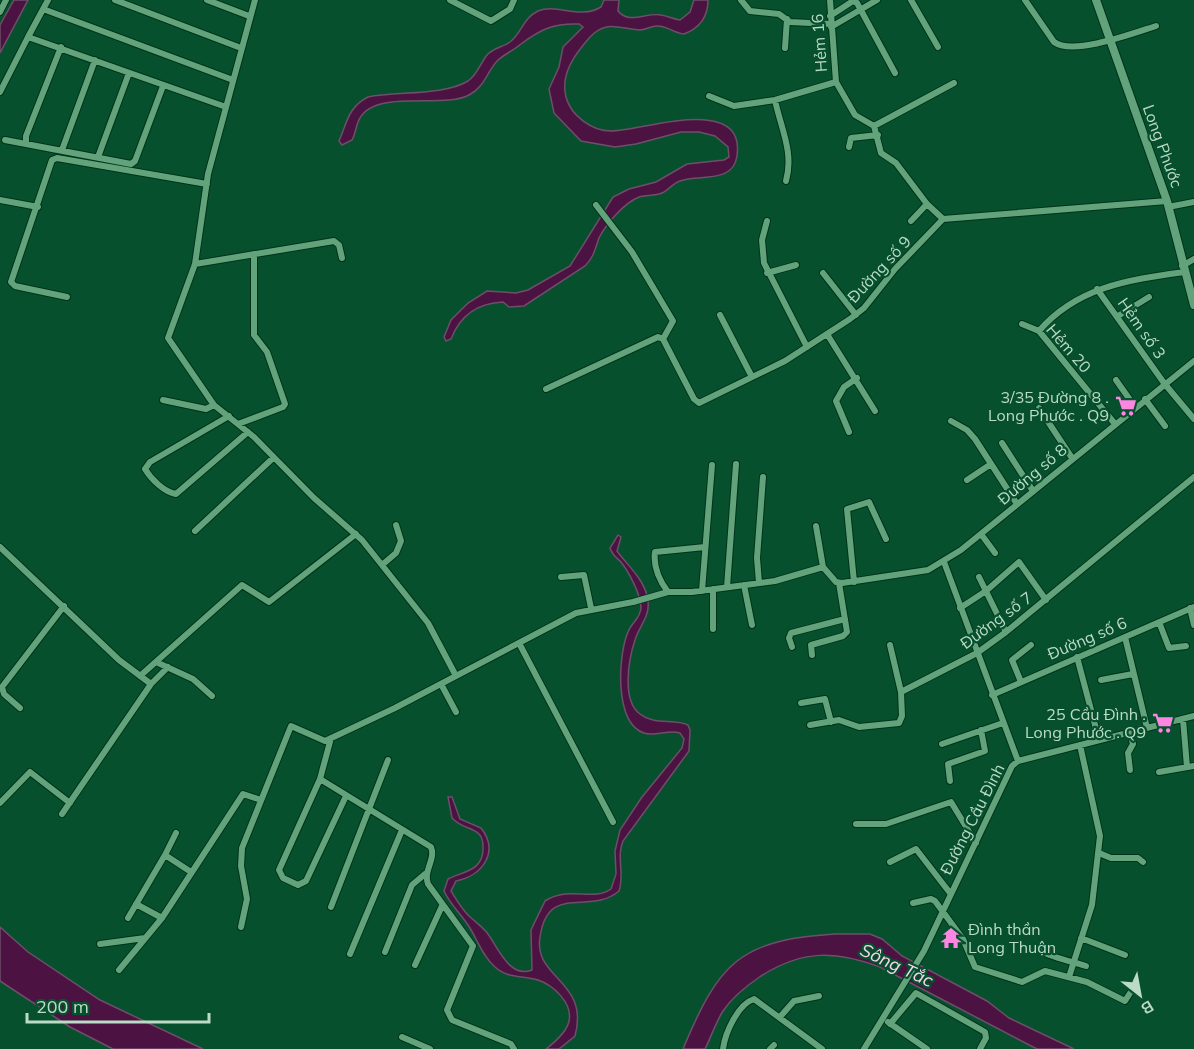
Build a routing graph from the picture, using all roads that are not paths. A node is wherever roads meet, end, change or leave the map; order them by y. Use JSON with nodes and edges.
{"nodes":[{"id":1,"x":6,"y":0,"type":"edge"},
{"id":2,"x":48,"y":0,"type":"edge"},
{"id":3,"x":115,"y":0,"type":"edge"},
{"id":4,"x":207,"y":0,"type":"edge"},
{"id":5,"x":255,"y":0,"type":"edge"},
{"id":6,"x":450,"y":0,"type":"edge"},
{"id":7,"x":514,"y":0,"type":"edge"},
{"id":8,"x":741,"y":0,"type":"edge"},
{"id":9,"x":830,"y":0,"type":"edge"},
{"id":10,"x":877,"y":0,"type":"edge"},
{"id":11,"x":911,"y":0,"type":"edge"},
{"id":12,"x":1025,"y":0,"type":"edge"},
{"id":13,"x":1096,"y":0,"type":"edge"},
{"id":14,"x":43,"y":9,"type":"junction"},
{"id":15,"x":863,"y":10,"type":"junction"},
{"id":16,"x":0,"y":12,"type":"edge"},
{"id":17,"x":249,"y":16,"type":"junction"},
{"id":18,"x":830,"y":16,"type":"junction"},
{"id":19,"x":787,"y":19,"type":"junction"},
{"id":20,"x":831,"y":26,"type":"junction"},
{"id":21,"x":1156,"y":26,"type":"dead end"},
{"id":22,"x":28,"y":37,"type":"junction"},
{"id":23,"x":1109,"y":40,"type":"junction"},
{"id":24,"x":938,"y":46,"type":"dead end"},
{"id":25,"x":61,"y":47,"type":"junction"},
{"id":26,"x":241,"y":48,"type":"junction"},
{"id":27,"x":785,"y":48,"type":"dead end"},
{"id":28,"x":95,"y":60,"type":"junction"},
{"id":29,"x":129,"y":73,"type":"junction"},
{"id":30,"x":895,"y":73,"type":"dead end"},
{"id":31,"x":233,"y":80,"type":"junction"},
{"id":32,"x":836,"y":82,"type":"junction"},
{"id":33,"x":954,"y":83,"type":"dead end"},
{"id":34,"x":163,"y":86,"type":"junction"},
{"id":35,"x":0,"y":92,"type":"edge"},
{"id":36,"x":709,"y":96,"type":"dead end"},
{"id":37,"x":775,"y":100,"type":"junction"},
{"id":38,"x":226,"y":107,"type":"junction"},
{"id":39,"x":874,"y":126,"type":"junction"},
{"id":40,"x":878,"y":135,"type":"junction"},
{"id":41,"x":5,"y":140,"type":"dead end"},
{"id":42,"x":26,"y":142,"type":"junction"},
{"id":43,"x":849,"y":147,"type":"dead end"},
{"id":44,"x":62,"y":150,"type":"junction"},
{"id":45,"x":98,"y":157,"type":"junction"},
{"id":46,"x":786,"y":181,"type":"dead end"},
{"id":47,"x":207,"y":184,"type":"junction"},
{"id":48,"x":0,"y":200,"type":"edge"},
{"id":49,"x":1194,"y":202,"type":"edge"},
{"id":50,"x":927,"y":204,"type":"junction"},
{"id":51,"x":1167,"y":204,"type":"junction"},
{"id":52,"x":38,"y":207,"type":"junction"},
{"id":53,"x":598,"y":208,"type":"dead end"},
{"id":54,"x":943,"y":219,"type":"junction"},
{"id":55,"x":767,"y":221,"type":"dead end"},
{"id":56,"x":911,"y":221,"type":"dead end"},
{"id":57,"x":254,"y":254,"type":"junction"},
{"id":58,"x":342,"y":258,"type":"dead end"},
{"id":59,"x":1194,"y":259,"type":"edge"},
{"id":60,"x":195,"y":264,"type":"junction"},
{"id":61,"x":796,"y":266,"type":"dead end"},
{"id":62,"x":1183,"y":269,"type":"junction"},
{"id":63,"x":767,"y":273,"type":"junction"},
{"id":64,"x":823,"y":273,"type":"dead end"},
{"id":65,"x":1097,"y":289,"type":"junction"},
{"id":66,"x":67,"y":297,"type":"dead end"},
{"id":67,"x":1149,"y":297,"type":"dead end"},
{"id":68,"x":1194,"y":304,"type":"edge"},
{"id":69,"x":720,"y":315,"type":"dead end"},
{"id":70,"x":856,"y":315,"type":"junction"},
{"id":71,"x":1118,"y":316,"type":"junction"},
{"id":72,"x":1022,"y":324,"type":"dead end"},
{"id":73,"x":1039,"y":331,"type":"junction"},
{"id":74,"x":827,"y":334,"type":"junction"},
{"id":75,"x":663,"y":339,"type":"junction"},
{"id":76,"x":807,"y":347,"type":"junction"},
{"id":77,"x":1194,"y":361,"type":"edge"},
{"id":78,"x":752,"y":377,"type":"junction"},
{"id":79,"x":856,"y":378,"type":"junction"},
{"id":80,"x":1116,"y":380,"type":"dead end"},
{"id":81,"x":1164,"y":383,"type":"junction"},
{"id":82,"x":546,"y":389,"type":"dead end"},
{"id":83,"x":1145,"y":399,"type":"junction"},
{"id":84,"x":163,"y":400,"type":"dead end"},
{"id":85,"x":214,"y":405,"type":"junction"},
{"id":86,"x":1136,"y":407,"type":"junction"},
{"id":87,"x":1039,"y":408,"type":"dead end"},
{"id":88,"x":875,"y":411,"type":"dead end"},
{"id":89,"x":229,"y":416,"type":"junction"},
{"id":90,"x":1194,"y":419,"type":"edge"},
{"id":91,"x":951,"y":421,"type":"dead end"},
{"id":92,"x":238,"y":424,"type":"junction"},
{"id":93,"x":1115,"y":424,"type":"junction"},
{"id":94,"x":1166,"y":426,"type":"dead end"},
{"id":95,"x":248,"y":432,"type":"junction"},
{"id":96,"x":849,"y":432,"type":"dead end"},
{"id":97,"x":1002,"y":443,"type":"dead end"},
{"id":98,"x":273,"y":458,"type":"junction"},
{"id":99,"x":1072,"y":458,"type":"junction"},
{"id":100,"x":736,"y":464,"type":"dead end"},
{"id":101,"x":991,"y":464,"type":"junction"},
{"id":102,"x":712,"y":465,"type":"dead end"},
{"id":103,"x":764,"y":477,"type":"dead end"},
{"id":104,"x":1194,"y":477,"type":"edge"},
{"id":105,"x":967,"y":480,"type":"dead end"},
{"id":106,"x":1033,"y":490,"type":"junction"},
{"id":107,"x":1017,"y":504,"type":"junction"},
{"id":108,"x":396,"y":525,"type":"dead end"},
{"id":109,"x":816,"y":526,"type":"dead end"},
{"id":110,"x":195,"y":531,"type":"dead end"},
{"id":111,"x":356,"y":534,"type":"junction"},
{"id":112,"x":981,"y":534,"type":"junction"},
{"id":113,"x":886,"y":539,"type":"dead end"},
{"id":114,"x":0,"y":547,"type":"edge"},
{"id":115,"x":705,"y":547,"type":"junction"},
{"id":116,"x":995,"y":553,"type":"dead end"},
{"id":117,"x":944,"y":562,"type":"junction"},
{"id":118,"x":382,"y":565,"type":"junction"},
{"id":119,"x":823,"y":567,"type":"junction"},
{"id":120,"x":561,"y":577,"type":"dead end"},
{"id":121,"x":979,"y":577,"type":"dead end"},
{"id":122,"x":854,"y":582,"type":"junction"},
{"id":123,"x":759,"y":583,"type":"junction"},
{"id":124,"x":839,"y":583,"type":"junction"},
{"id":125,"x":744,"y":585,"type":"junction"},
{"id":126,"x":727,"y":587,"type":"junction"},
{"id":127,"x":712,"y":590,"type":"junction"},
{"id":128,"x":702,"y":591,"type":"junction"},
{"id":129,"x":986,"y":591,"type":"junction"},
{"id":130,"x":665,"y":593,"type":"junction"},
{"id":131,"x":1046,"y":600,"type":"junction"},
{"id":132,"x":64,"y":606,"type":"junction"},
{"id":133,"x":591,"y":608,"type":"junction"},
{"id":134,"x":960,"y":608,"type":"junction"},
{"id":135,"x":1192,"y":608,"type":"edge"},
{"id":136,"x":845,"y":619,"type":"junction"},
{"id":137,"x":1159,"y":622,"type":"junction"},
{"id":138,"x":1194,"y":625,"type":"edge"},
{"id":139,"x":752,"y":626,"type":"dead end"},
{"id":140,"x":713,"y":629,"type":"dead end"},
{"id":141,"x":1006,"y":632,"type":"junction"},
{"id":142,"x":1125,"y":637,"type":"junction"},
{"id":143,"x":519,"y":643,"type":"junction"},
{"id":144,"x":890,"y":645,"type":"dead end"},
{"id":145,"x":1031,"y":645,"type":"dead end"},
{"id":146,"x":1186,"y":646,"type":"dead end"},
{"id":147,"x":792,"y":647,"type":"dead end"},
{"id":148,"x":977,"y":653,"type":"junction"},
{"id":149,"x":812,"y":655,"type":"dead end"},
{"id":150,"x":1077,"y":657,"type":"junction"},
{"id":151,"x":156,"y":662,"type":"junction"},
{"id":152,"x":168,"y":667,"type":"junction"},
{"id":153,"x":1133,"y":674,"type":"junction"},
{"id":154,"x":140,"y":676,"type":"junction"},
{"id":155,"x":456,"y":676,"type":"junction"},
{"id":156,"x":1101,"y":680,"type":"dead end"},
{"id":157,"x":1021,"y":682,"type":"junction"},
{"id":158,"x":151,"y":684,"type":"junction"},
{"id":159,"x":441,"y":684,"type":"junction"},
{"id":160,"x":901,"y":692,"type":"junction"},
{"id":161,"x":992,"y":695,"type":"junction"},
{"id":162,"x":212,"y":696,"type":"dead end"},
{"id":163,"x":801,"y":703,"type":"dead end"},
{"id":164,"x":20,"y":708,"type":"dead end"},
{"id":165,"x":456,"y":712,"type":"dead end"},
{"id":166,"x":1194,"y":716,"type":"edge"},
{"id":167,"x":1183,"y":719,"type":"junction"},
{"id":168,"x":831,"y":722,"type":"junction"},
{"id":169,"x":1003,"y":723,"type":"junction"},
{"id":170,"x":810,"y":725,"type":"dead end"},
{"id":171,"x":1147,"y":728,"type":"junction"},
{"id":172,"x":981,"y":730,"type":"junction"},
{"id":173,"x":1130,"y":732,"type":"junction"},
{"id":174,"x":331,"y":738,"type":"junction"},
{"id":175,"x":1099,"y":740,"type":"junction"},
{"id":176,"x":942,"y":744,"type":"dead end"},
{"id":177,"x":1080,"y":745,"type":"junction"},
{"id":178,"x":388,"y":760,"type":"dead end"},
{"id":179,"x":1018,"y":761,"type":"junction"},
{"id":180,"x":1191,"y":766,"type":"edge"},
{"id":181,"x":1130,"y":770,"type":"dead end"},
{"id":182,"x":1159,"y":772,"type":"dead end"},
{"id":183,"x":320,"y":779,"type":"junction"},
{"id":184,"x":950,"y":781,"type":"dead end"},
{"id":185,"x":346,"y":796,"type":"junction"},
{"id":186,"x":261,"y":800,"type":"junction"},
{"id":187,"x":0,"y":803,"type":"edge"},
{"id":188,"x":70,"y":803,"type":"junction"},
{"id":189,"x":369,"y":810,"type":"junction"},
{"id":190,"x":62,"y":814,"type":"dead end"},
{"id":191,"x":614,"y":822,"type":"dead end"},
{"id":192,"x":856,"y":824,"type":"dead end"},
{"id":193,"x":402,"y":830,"type":"junction"},
{"id":194,"x":176,"y":833,"type":"dead end"},
{"id":195,"x":976,"y":843,"type":"junction"},
{"id":196,"x":1099,"y":853,"type":"junction"},
{"id":197,"x":165,"y":855,"type":"junction"},
{"id":198,"x":890,"y":862,"type":"dead end"},
{"id":199,"x":1143,"y":862,"type":"dead end"},
{"id":200,"x":191,"y":872,"type":"junction"},
{"id":201,"x":425,"y":874,"type":"junction"},
{"id":202,"x":950,"y":893,"type":"junction"},
{"id":203,"x":913,"y":903,"type":"dead end"},
{"id":204,"x":136,"y":904,"type":"junction"},
{"id":205,"x":442,"y":906,"type":"junction"},
{"id":206,"x":331,"y":907,"type":"dead end"},
{"id":207,"x":943,"y":910,"type":"junction"},
{"id":208,"x":128,"y":918,"type":"dead end"},
{"id":209,"x":162,"y":918,"type":"junction"},
{"id":210,"x":241,"y":927,"type":"dead end"},
{"id":211,"x":146,"y":938,"type":"junction"},
{"id":212,"x":1082,"y":938,"type":"junction"},
{"id":213,"x":100,"y":945,"type":"dead end"},
{"id":214,"x":1041,"y":951,"type":"dead end"},
{"id":215,"x":385,"y":952,"type":"dead end"},
{"id":216,"x":350,"y":954,"type":"dead end"},
{"id":217,"x":1125,"y":955,"type":"dead end"},
{"id":218,"x":1074,"y":962,"type":"junction"},
{"id":219,"x":415,"y":965,"type":"dead end"},
{"id":220,"x":1086,"y":966,"type":"dead end"},
{"id":221,"x":119,"y":970,"type":"dead end"},
{"id":222,"x":1070,"y":977,"type":"junction"},
{"id":223,"x":1132,"y":990,"type":"dead end"},
{"id":224,"x":819,"y":996,"type":"dead end"},
{"id":225,"x":780,"y":1017,"type":"junction"},
{"id":226,"x":882,"y":1018,"type":"junction"},
{"id":227,"x":891,"y":1024,"type":"junction"},
{"id":228,"x":402,"y":1036,"type":"dead end"},
{"id":229,"x":430,"y":1049,"type":"edge"},
{"id":230,"x":514,"y":1049,"type":"edge"},
{"id":231,"x":723,"y":1049,"type":"edge"},
{"id":232,"x":822,"y":1049,"type":"edge"},
{"id":233,"x":864,"y":1049,"type":"edge"},
{"id":234,"x":927,"y":1049,"type":"edge"},
{"id":235,"x":980,"y":1049,"type":"edge"}],
"edges":[{"from":1,"to":16,"type":"street"},
{"from":2,"to":14,"type":"street"},
{"from":3,"to":26,"type":"street"},
{"from":4,"to":17,"type":"street"},
{"from":5,"to":17,"type":"street"},
{"from":6,"to":7,"type":"street"},
{"from":8,"to":19,"type":"street"},
{"from":9,"to":18,"type":"street","name":"Hẻm 16"},
{"from":10,"to":15,"type":"street"},
{"from":11,"to":24,"type":"street"},
{"from":12,"to":23,"type":"street"},
{"from":13,"to":23,"type":"street","name":"Long Phước"},
{"from":14,"to":22,"type":"street"},
{"from":14,"to":31,"type":"street"},
{"from":15,"to":18,"type":"street"},
{"from":15,"to":20,"type":"street"},
{"from":15,"to":30,"type":"street"},
{"from":17,"to":26,"type":"street"},
{"from":18,"to":20,"type":"street","name":"Hẻm 16"},
{"from":19,"to":20,"type":"street"},
{"from":19,"to":27,"type":"street"},
{"from":20,"to":32,"type":"street","name":"Hẻm 16"},
{"from":21,"to":23,"type":"street"},
{"from":22,"to":25,"type":"street"},
{"from":22,"to":35,"type":"street"},
{"from":23,"to":51,"type":"street","name":"Long Phước"},
{"from":25,"to":28,"type":"street"},
{"from":25,"to":42,"type":"street"},
{"from":26,"to":31,"type":"street"},
{"from":28,"to":29,"type":"street"},
{"from":28,"to":44,"type":"street"},
{"from":29,"to":34,"type":"street"},
{"from":29,"to":45,"type":"street"},
{"from":31,"to":38,"type":"street"},
{"from":32,"to":37,"type":"street"},
{"from":32,"to":39,"type":"street","name":"Hẻm 16"},
{"from":33,"to":39,"type":"street"},
{"from":34,"to":38,"type":"street"},
{"from":34,"to":45,"type":"street"},
{"from":36,"to":37,"type":"street"},
{"from":37,"to":46,"type":"street"},
{"from":38,"to":47,"type":"street"},
{"from":39,"to":40,"type":"street","name":"Hẻm 16"},
{"from":40,"to":43,"type":"street"},
{"from":40,"to":50,"type":"street","name":"Hẻm 16"},
{"from":41,"to":42,"type":"street"},
{"from":42,"to":44,"type":"street"},
{"from":44,"to":45,"type":"street"},
{"from":47,"to":52,"type":"street"},
{"from":47,"to":60,"type":"street"},
{"from":48,"to":52,"type":"street"},
{"from":49,"to":51,"type":"street"},
{"from":50,"to":54,"type":"street","name":"Hẻm 16"},
{"from":50,"to":56,"type":"street"},
{"from":51,"to":54,"type":"street"},
{"from":51,"to":62,"type":"street","name":"Long Phước"},
{"from":52,"to":66,"type":"street"},
{"from":53,"to":75,"type":"street"},
{"from":54,"to":70,"type":"street","name":"Đường số 9"},
{"from":55,"to":63,"type":"street"},
{"from":57,"to":58,"type":"street"},
{"from":57,"to":60,"type":"street"},
{"from":57,"to":92,"type":"street"},
{"from":59,"to":62,"type":"street"},
{"from":60,"to":85,"type":"street"},
{"from":61,"to":63,"type":"street"},
{"from":62,"to":65,"type":"street"},
{"from":62,"to":68,"type":"street","name":"Long Phước"},
{"from":63,"to":76,"type":"street"},
{"from":64,"to":70,"type":"street"},
{"from":65,"to":71,"type":"street","name":"Hẻm số 3"},
{"from":65,"to":73,"type":"street"},
{"from":67,"to":71,"type":"street"},
{"from":69,"to":78,"type":"street"},
{"from":70,"to":74,"type":"street","name":"Đường số 9"},
{"from":71,"to":81,"type":"street","name":"Hẻm số 3"},
{"from":72,"to":73,"type":"street","name":"Hẻm 20"},
{"from":73,"to":93,"type":"street","name":"Hẻm 20"},
{"from":74,"to":76,"type":"street","name":"Đường số 9"},
{"from":74,"to":79,"type":"street"},
{"from":75,"to":78,"type":"street","name":"Đường số 9"},
{"from":75,"to":82,"type":"street"},
{"from":76,"to":78,"type":"street","name":"Đường số 9"},
{"from":77,"to":81,"type":"street","name":"Đường số 8"},
{"from":79,"to":88,"type":"street"},
{"from":79,"to":96,"type":"street"},
{"from":80,"to":86,"type":"street"},
{"from":81,"to":83,"type":"street","name":"Đường số 8"},
{"from":81,"to":90,"type":"street","name":"Hẻm số 3"},
{"from":83,"to":86,"type":"street","name":"Đường số 8"},
{"from":83,"to":94,"type":"street"},
{"from":84,"to":85,"type":"street"},
{"from":85,"to":89,"type":"street"},
{"from":86,"to":93,"type":"street","name":"Đường số 8"},
{"from":87,"to":99,"type":"street"},
{"from":89,"to":92,"type":"street"},
{"from":89,"to":95,"type":"street"},
{"from":91,"to":101,"type":"street"},
{"from":92,"to":95,"type":"street"},
{"from":93,"to":99,"type":"street","name":"Đường số 8"},
{"from":95,"to":98,"type":"street"},
{"from":97,"to":106,"type":"street"},
{"from":98,"to":110,"type":"street"},
{"from":98,"to":111,"type":"street"},
{"from":99,"to":106,"type":"street","name":"Đường số 8"},
{"from":100,"to":126,"type":"street"},
{"from":101,"to":105,"type":"street"},
{"from":101,"to":107,"type":"street"},
{"from":102,"to":115,"type":"street"},
{"from":103,"to":123,"type":"street"},
{"from":104,"to":131,"type":"street","name":"Đường số 7"},
{"from":106,"to":107,"type":"street","name":"Đường số 8"},
{"from":107,"to":112,"type":"street","name":"Đường số 8"},
{"from":108,"to":118,"type":"street"},
{"from":109,"to":119,"type":"street"},
{"from":111,"to":118,"type":"street"},
{"from":111,"to":151,"type":"street"},
{"from":112,"to":116,"type":"street"},
{"from":112,"to":117,"type":"street","name":"Đường số 8"},
{"from":113,"to":122,"type":"street"},
{"from":114,"to":132,"type":"street"},
{"from":115,"to":128,"type":"street"},
{"from":115,"to":130,"type":"street"},
{"from":117,"to":122,"type":"street","name":"Đường số 8"},
{"from":117,"to":134,"type":"street"},
{"from":118,"to":155,"type":"street"},
{"from":119,"to":123,"type":"street"},
{"from":119,"to":124,"type":"street"},
{"from":120,"to":133,"type":"street"},
{"from":121,"to":129,"type":"street"},
{"from":122,"to":124,"type":"street","name":"Đường số 8"},
{"from":123,"to":125,"type":"street"},
{"from":124,"to":136,"type":"street"},
{"from":125,"to":126,"type":"street"},
{"from":125,"to":139,"type":"street"},
{"from":126,"to":127,"type":"street"},
{"from":127,"to":128,"type":"street"},
{"from":127,"to":140,"type":"street"},
{"from":128,"to":130,"type":"street"},
{"from":129,"to":131,"type":"street"},
{"from":129,"to":134,"type":"street"},
{"from":129,"to":141,"type":"street"},
{"from":130,"to":133,"type":"street"},
{"from":131,"to":141,"type":"street","name":"Đường số 7"},
{"from":132,"to":154,"type":"street"},
{"from":132,"to":164,"type":"street"},
{"from":133,"to":143,"type":"street"},
{"from":134,"to":148,"type":"street"},
{"from":135,"to":137,"type":"street","name":"Đường số 6"},
{"from":135,"to":138,"type":"street"},
{"from":136,"to":147,"type":"street"},
{"from":136,"to":149,"type":"street"},
{"from":137,"to":142,"type":"street","name":"Đường số 6"},
{"from":137,"to":146,"type":"street"},
{"from":141,"to":148,"type":"street","name":"Đường số 7"},
{"from":142,"to":150,"type":"street","name":"Đường số 6"},
{"from":142,"to":153,"type":"street"},
{"from":143,"to":155,"type":"street"},
{"from":143,"to":191,"type":"street"},
{"from":144,"to":160,"type":"street"},
{"from":145,"to":157,"type":"street"},
{"from":148,"to":160,"type":"street","name":"Đường số 7"},
{"from":148,"to":161,"type":"street"},
{"from":150,"to":157,"type":"street","name":"Đường số 6"},
{"from":150,"to":175,"type":"street"},
{"from":151,"to":152,"type":"street"},
{"from":151,"to":154,"type":"street"},
{"from":152,"to":158,"type":"street"},
{"from":152,"to":162,"type":"street"},
{"from":153,"to":156,"type":"street"},
{"from":153,"to":171,"type":"street"},
{"from":154,"to":158,"type":"street"},
{"from":155,"to":159,"type":"street"},
{"from":157,"to":161,"type":"street","name":"Đường số 6"},
{"from":158,"to":188,"type":"street"},
{"from":159,"to":165,"type":"street"},
{"from":159,"to":174,"type":"street"},
{"from":160,"to":168,"type":"street"},
{"from":161,"to":169,"type":"street"},
{"from":163,"to":168,"type":"street"},
{"from":166,"to":167,"type":"street","name":"Đường Cầu Đình"},
{"from":167,"to":171,"type":"street","name":"Đường Cầu Đình"},
{"from":167,"to":180,"type":"street"},
{"from":168,"to":170,"type":"street"},
{"from":169,"to":172,"type":"street"},
{"from":169,"to":179,"type":"street"},
{"from":171,"to":173,"type":"street","name":"Đường Cầu Đình"},
{"from":172,"to":176,"type":"street"},
{"from":172,"to":184,"type":"street"},
{"from":173,"to":175,"type":"street","name":"Đường Cầu Đình"},
{"from":173,"to":181,"type":"street"},
{"from":174,"to":183,"type":"street"},
{"from":174,"to":186,"type":"street"},
{"from":175,"to":177,"type":"street","name":"Đường Cầu Đình"},
{"from":177,"to":179,"type":"street","name":"Đường Cầu Đình"},
{"from":177,"to":196,"type":"street"},
{"from":178,"to":189,"type":"street"},
{"from":179,"to":195,"type":"street","name":"Đường Cầu Đình"},
{"from":180,"to":182,"type":"street"},
{"from":183,"to":185,"type":"street"},
{"from":183,"to":185,"type":"street"},
{"from":185,"to":189,"type":"street"},
{"from":186,"to":200,"type":"street"},
{"from":186,"to":210,"type":"street"},
{"from":187,"to":188,"type":"street"},
{"from":188,"to":190,"type":"street"},
{"from":189,"to":193,"type":"street"},
{"from":189,"to":206,"type":"street"},
{"from":192,"to":195,"type":"street"},
{"from":193,"to":201,"type":"street"},
{"from":193,"to":216,"type":"street"},
{"from":194,"to":197,"type":"street"},
{"from":195,"to":202,"type":"street","name":"Đường Cầu Đình"},
{"from":196,"to":199,"type":"street"},
{"from":196,"to":212,"type":"street"},
{"from":197,"to":200,"type":"street"},
{"from":197,"to":204,"type":"street"},
{"from":198,"to":202,"type":"street"},
{"from":200,"to":209,"type":"street"},
{"from":201,"to":205,"type":"street"},
{"from":201,"to":215,"type":"street"},
{"from":202,"to":207,"type":"street","name":"Đường Cầu Đình"},
{"from":203,"to":207,"type":"street"},
{"from":204,"to":208,"type":"street"},
{"from":204,"to":209,"type":"street"},
{"from":205,"to":219,"type":"street"},
{"from":205,"to":230,"type":"street"},
{"from":207,"to":222,"type":"street"},
{"from":207,"to":226,"type":"street","name":"Đường Cầu Đình"},
{"from":209,"to":211,"type":"street"},
{"from":211,"to":213,"type":"street"},
{"from":211,"to":221,"type":"street"},
{"from":212,"to":217,"type":"street"},
{"from":212,"to":218,"type":"street"},
{"from":214,"to":218,"type":"street"},
{"from":218,"to":220,"type":"street"},
{"from":218,"to":222,"type":"street"},
{"from":222,"to":223,"type":"street"},
{"from":224,"to":225,"type":"street"},
{"from":225,"to":231,"type":"street"},
{"from":225,"to":232,"type":"street"},
{"from":226,"to":227,"type":"street"},
{"from":226,"to":233,"type":"street","name":"Đường Cầu Đình"},
{"from":227,"to":234,"type":"street"},
{"from":227,"to":235,"type":"street"},
{"from":228,"to":229,"type":"street"}]}
